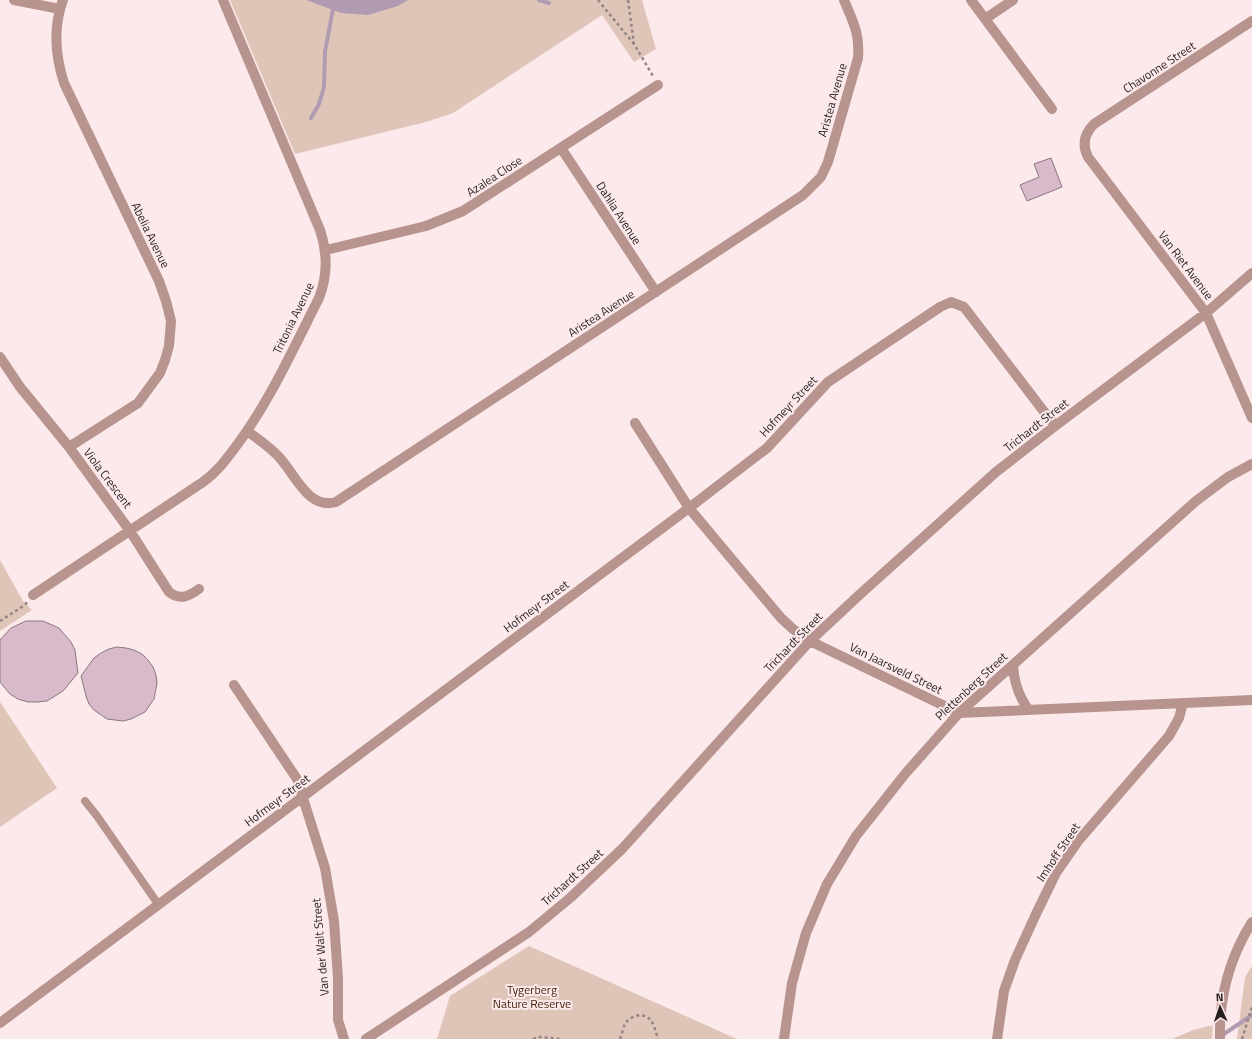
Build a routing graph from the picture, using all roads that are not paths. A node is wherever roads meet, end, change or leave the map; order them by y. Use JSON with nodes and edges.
{"nodes":[{"id":1,"x":14,"y":0,"type":"edge"},
{"id":2,"x":223,"y":0,"type":"edge"},
{"id":3,"x":844,"y":0,"type":"edge"},
{"id":4,"x":971,"y":0,"type":"edge"},
{"id":5,"x":1013,"y":0,"type":"edge"},
{"id":6,"x":62,"y":5,"type":"edge"},
{"id":7,"x":985,"y":19,"type":"junction"},
{"id":8,"x":1252,"y":21,"type":"edge"},
{"id":9,"x":658,"y":85,"type":"road end"},
{"id":10,"x":1052,"y":109,"type":"dead end"},
{"id":11,"x":1085,"y":138,"type":"joint"},
{"id":12,"x":561,"y":148,"type":"junction"},
{"id":13,"x":326,"y":250,"type":"junction"},
{"id":14,"x":1252,"y":273,"type":"edge"},
{"id":15,"x":656,"y":292,"type":"junction"},
{"id":16,"x":1206,"y":313,"type":"junction"},
{"id":17,"x":0,"y":357,"type":"edge"},
{"id":18,"x":1252,"y":418,"type":"edge"},
{"id":19,"x":635,"y":423,"type":"dead end"},
{"id":20,"x":1055,"y":426,"type":"junction"},
{"id":21,"x":247,"y":432,"type":"junction"},
{"id":22,"x":69,"y":447,"type":"junction"},
{"id":23,"x":1252,"y":464,"type":"edge"},
{"id":24,"x":689,"y":508,"type":"junction"},
{"id":25,"x":130,"y":531,"type":"junction"},
{"id":26,"x":199,"y":589,"type":"dead end"},
{"id":27,"x":33,"y":595,"type":"road end"},
{"id":28,"x":810,"y":641,"type":"junction"},
{"id":29,"x":1013,"y":665,"type":"junction"},
{"id":30,"x":234,"y":685,"type":"dead end"},
{"id":31,"x":1252,"y":700,"type":"edge"},
{"id":32,"x":1183,"y":703,"type":"junction"},
{"id":33,"x":1029,"y":710,"type":"junction"},
{"id":34,"x":959,"y":713,"type":"junction"},
{"id":35,"x":304,"y":796,"type":"junction"},
{"id":36,"x":85,"y":801,"type":"dead end"},
{"id":37,"x":158,"y":904,"type":"junction"},
{"id":38,"x":1252,"y":922,"type":"edge"},
{"id":39,"x":0,"y":1023,"type":"edge"},
{"id":40,"x":1220,"y":1034,"type":"edge"},
{"id":41,"x":344,"y":1039,"type":"edge"},
{"id":42,"x":366,"y":1039,"type":"edge"},
{"id":43,"x":784,"y":1039,"type":"edge"},
{"id":44,"x":998,"y":1039,"type":"edge"}],
"edges":[{"from":1,"to":6,"type":"street"},
{"from":2,"to":13,"type":"street","name":"Tritonia Avenue"},
{"from":3,"to":15,"type":"street","name":"Aristea Avenue"},
{"from":4,"to":7,"type":"street"},
{"from":5,"to":7,"type":"street"},
{"from":6,"to":22,"type":"street","name":"Abelia Avenue"},
{"from":7,"to":10,"type":"street"},
{"from":8,"to":11,"type":"street","name":"Chavonne Street"},
{"from":9,"to":12,"type":"street","name":"Azalea Close"},
{"from":11,"to":16,"type":"street","name":"Van Riet Avenue"},
{"from":12,"to":13,"type":"street","name":"Azalea Close"},
{"from":12,"to":15,"type":"street","name":"Dahlia Avenue"},
{"from":13,"to":21,"type":"street","name":"Tritonia Avenue"},
{"from":14,"to":16,"type":"street","name":"Trichardt Street"},
{"from":15,"to":21,"type":"street","name":"Aristea Avenue"},
{"from":16,"to":18,"type":"street","name":"Van Riet Avenue"},
{"from":16,"to":20,"type":"street","name":"Trichardt Street"},
{"from":17,"to":22,"type":"street","name":"Viola Crescent"},
{"from":19,"to":24,"type":"street","name":"Van Jaarsveld Street"},
{"from":20,"to":24,"type":"street","name":"Hofmeyr Street"},
{"from":20,"to":28,"type":"street","name":"Trichardt Street"},
{"from":21,"to":25,"type":"street","name":"Tritonia Avenue"},
{"from":22,"to":25,"type":"street","name":"Viola Crescent"},
{"from":23,"to":29,"type":"street","name":"Plettenberg Street"},
{"from":24,"to":28,"type":"street","name":"Van Jaarsveld Street"},
{"from":24,"to":35,"type":"street","name":"Hofmeyr Street"},
{"from":25,"to":26,"type":"street","name":"Viola Crescent"},
{"from":25,"to":27,"type":"street","name":"Tritonia Avenue"},
{"from":28,"to":34,"type":"street","name":"Van Jaarsveld Street"},
{"from":28,"to":42,"type":"street","name":"Trichardt Street"},
{"from":29,"to":33,"type":"street"},
{"from":29,"to":34,"type":"street","name":"Plettenberg Street"},
{"from":30,"to":35,"type":"street","name":"Van der Walt Street"},
{"from":31,"to":32,"type":"street","name":"Van Jaarsveld Street"},
{"from":32,"to":33,"type":"street","name":"Van Jaarsveld Street"},
{"from":32,"to":44,"type":"street","name":"Imhoff Street"},
{"from":33,"to":34,"type":"street","name":"Van Jaarsveld Street"},
{"from":34,"to":43,"type":"street","name":"Plettenberg Street"},
{"from":35,"to":37,"type":"street","name":"Hofmeyr Street"},
{"from":35,"to":41,"type":"street","name":"Van der Walt Street"},
{"from":36,"to":37,"type":"lane"},
{"from":37,"to":39,"type":"street","name":"Hofmeyr Street"},
{"from":38,"to":40,"type":"street"}]}
